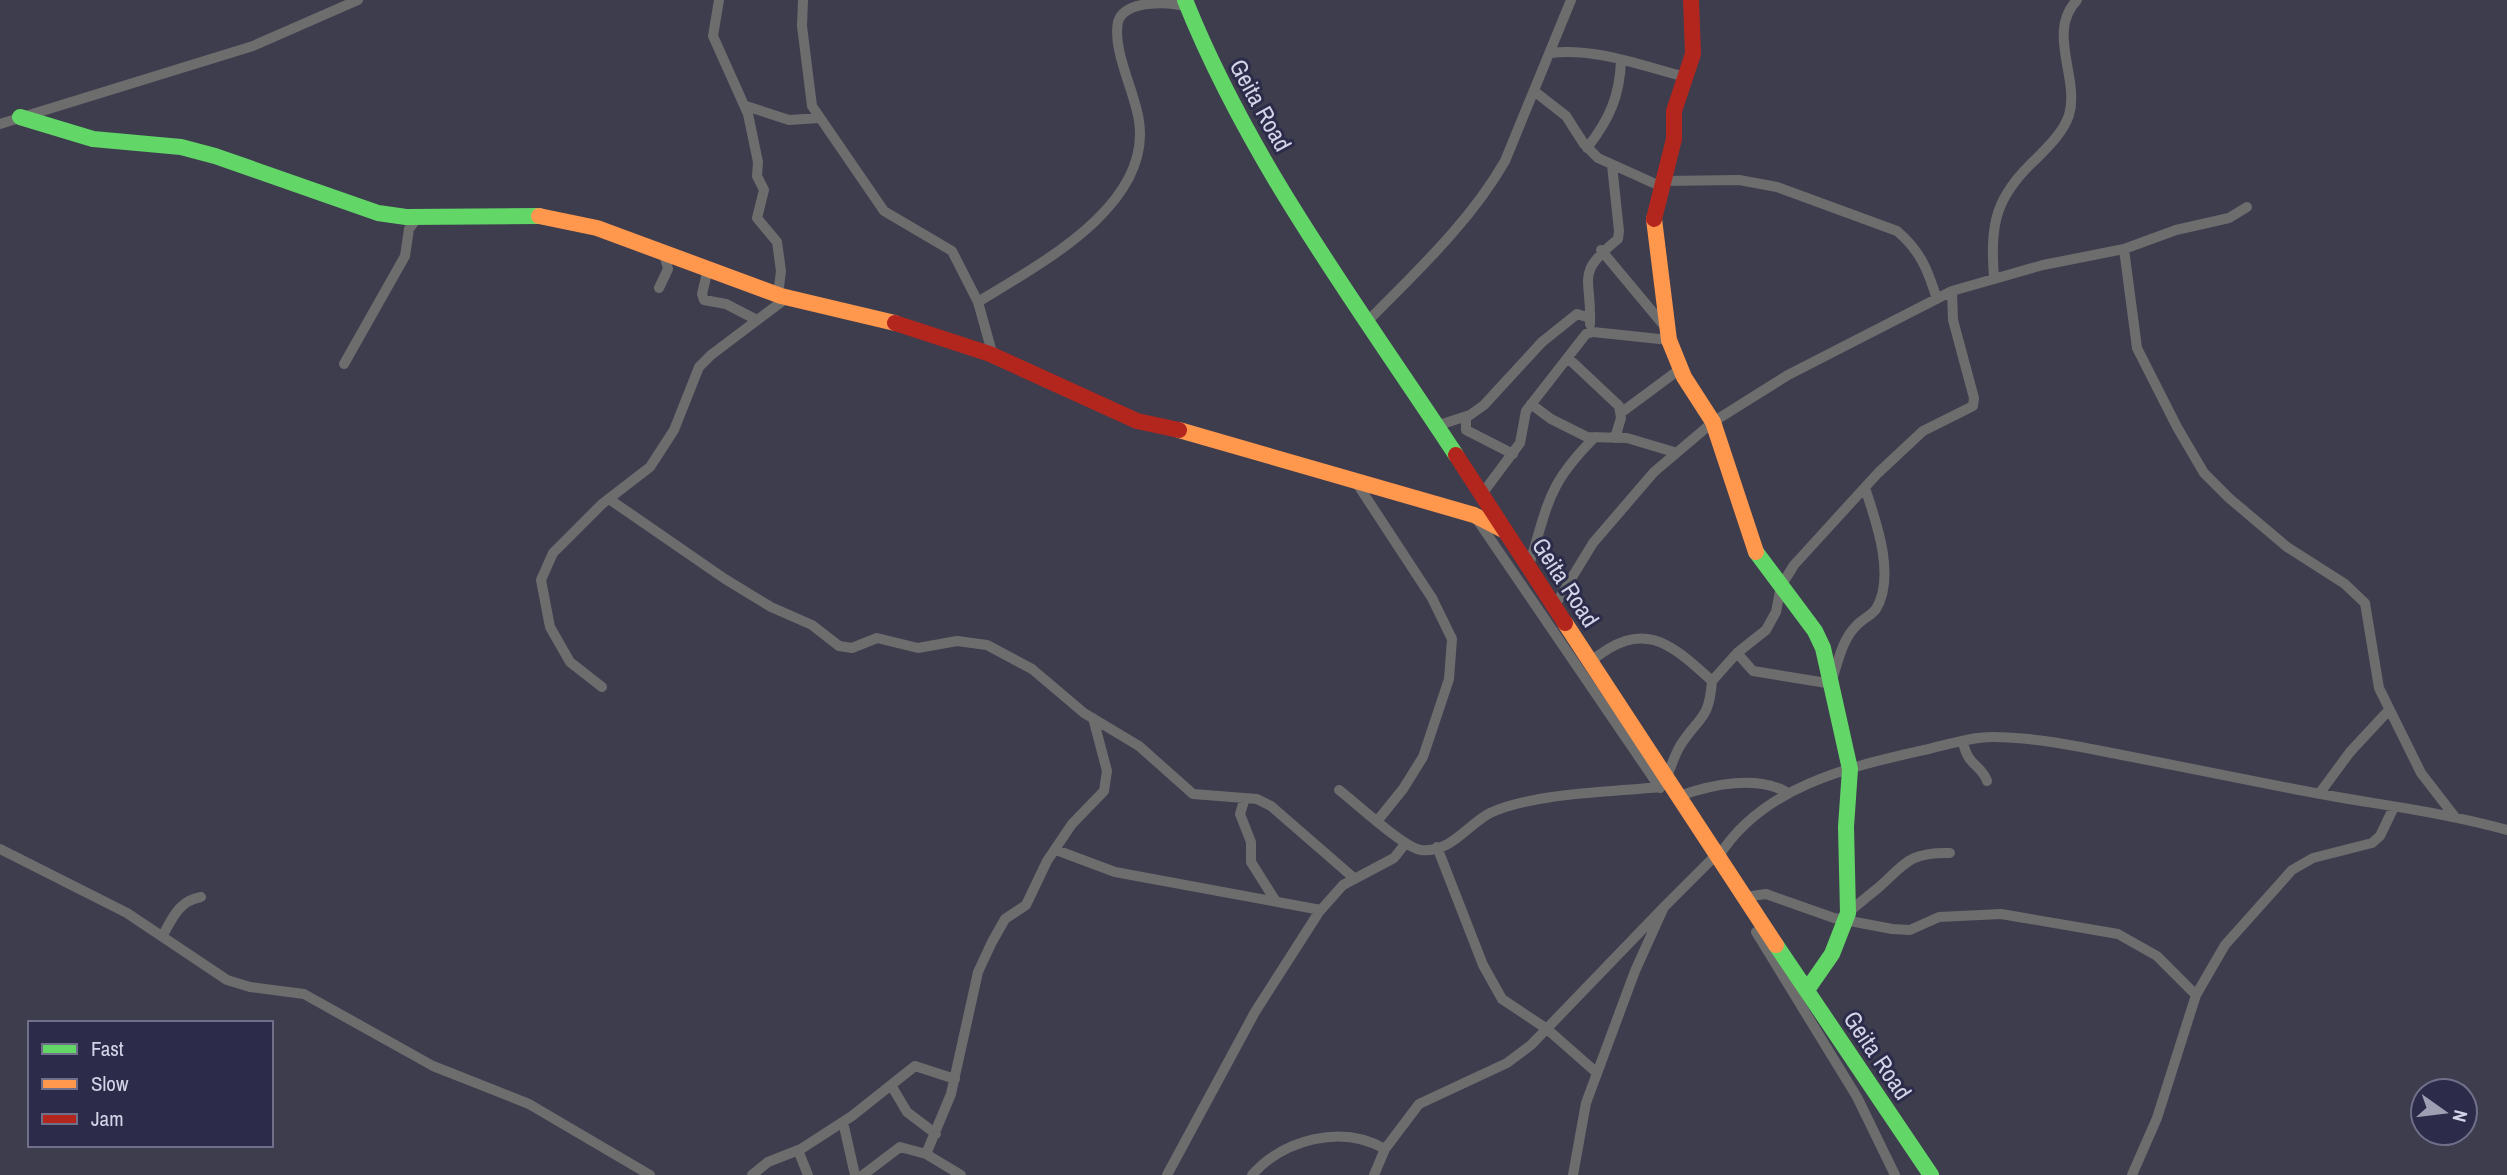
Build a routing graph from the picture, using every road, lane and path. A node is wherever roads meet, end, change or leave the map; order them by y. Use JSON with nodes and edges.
{"nodes":[{"id":1,"x":358,"y":0,"type":"edge"},
{"id":2,"x":719,"y":0,"type":"edge"},
{"id":3,"x":803,"y":0,"type":"edge"},
{"id":4,"x":1571,"y":0,"type":"edge"},
{"id":5,"x":1691,"y":0,"type":"edge"},
{"id":6,"x":2077,"y":0,"type":"edge"},
{"id":7,"x":1186,"y":4,"type":"edge"},
{"id":8,"x":1550,"y":53,"type":"junction"},
{"id":9,"x":1621,"y":60,"type":"junction"},
{"id":10,"x":1686,"y":77,"type":"junction"},
{"id":11,"x":1534,"y":90,"type":"junction"},
{"id":12,"x":746,"y":106,"type":"junction"},
{"id":13,"x":20,"y":117,"type":"junction"},
{"id":14,"x":819,"y":118,"type":"junction"},
{"id":15,"x":0,"y":124,"type":"edge"},
{"id":16,"x":1587,"y":148,"type":"junction"},
{"id":17,"x":1612,"y":165,"type":"junction"},
{"id":18,"x":1661,"y":184,"type":"junction"},
{"id":19,"x":2247,"y":207,"type":"dead end"},
{"id":20,"x":417,"y":218,"type":"junction"},
{"id":21,"x":2124,"y":249,"type":"junction"},
{"id":22,"x":1601,"y":250,"type":"junction"},
{"id":23,"x":664,"y":254,"type":"junction"},
{"id":24,"x":708,"y":269,"type":"junction"},
{"id":25,"x":1994,"y":278,"type":"junction"},
{"id":26,"x":659,"y":288,"type":"dead end"},
{"id":27,"x":1952,"y":291,"type":"junction"},
{"id":28,"x":783,"y":296,"type":"junction"},
{"id":29,"x":1937,"y":299,"type":"junction"},
{"id":30,"x":978,"y":302,"type":"junction"},
{"id":31,"x":1590,"y":318,"type":"junction"},
{"id":32,"x":757,"y":320,"type":"junction"},
{"id":33,"x":1368,"y":321,"type":"junction"},
{"id":34,"x":1588,"y":334,"type":"junction"},
{"id":35,"x":1668,"y":335,"type":"junction"},
{"id":36,"x":993,"y":356,"type":"junction"},
{"id":37,"x":1568,"y":358,"type":"junction"},
{"id":38,"x":344,"y":364,"type":"dead end"},
{"id":39,"x":1680,"y":369,"type":"junction"},
{"id":40,"x":1531,"y":404,"type":"junction"},
{"id":41,"x":1622,"y":412,"type":"junction"},
{"id":42,"x":1466,"y":417,"type":"junction"},
{"id":43,"x":1713,"y":422,"type":"junction"},
{"id":44,"x":1436,"y":426,"type":"junction"},
{"id":45,"x":1595,"y":437,"type":"junction"},
{"id":46,"x":1615,"y":438,"type":"junction"},
{"id":47,"x":1674,"y":452,"type":"junction"},
{"id":48,"x":1513,"y":454,"type":"junction"},
{"id":49,"x":1356,"y":482,"type":"junction"},
{"id":50,"x":1865,"y":488,"type":"junction"},
{"id":51,"x":1482,"y":494,"type":"junction"},
{"id":52,"x":609,"y":499,"type":"junction"},
{"id":53,"x":1474,"y":515,"type":"junction"},
{"id":54,"x":1507,"y":532,"type":"junction"},
{"id":55,"x":1528,"y":566,"type":"junction"},
{"id":56,"x":1781,"y":586,"type":"junction"},
{"id":57,"x":1554,"y":607,"type":"junction"},
{"id":58,"x":1737,"y":653,"type":"junction"},
{"id":59,"x":1590,"y":662,"type":"junction"},
{"id":60,"x":1712,"y":681,"type":"junction"},
{"id":61,"x":1832,"y":682,"type":"junction"},
{"id":62,"x":602,"y":687,"type":"dead end"},
{"id":63,"x":2389,"y":710,"type":"junction"},
{"id":64,"x":1093,"y":718,"type":"junction"},
{"id":65,"x":1963,"y":742,"type":"junction"},
{"id":66,"x":1850,"y":769,"type":"junction"},
{"id":67,"x":1987,"y":781,"type":"dead end"},
{"id":68,"x":1663,"y":782,"type":"junction"},
{"id":69,"x":1339,"y":790,"type":"dead end"},
{"id":70,"x":1788,"y":793,"type":"junction"},
{"id":71,"x":2319,"y":794,"type":"junction"},
{"id":72,"x":1679,"y":796,"type":"junction"},
{"id":73,"x":1245,"y":798,"type":"junction"},
{"id":74,"x":2394,"y":807,"type":"junction"},
{"id":75,"x":2455,"y":817,"type":"junction"},
{"id":76,"x":1378,"y":820,"type":"junction"},
{"id":77,"x":2507,"y":830,"type":"edge"},
{"id":78,"x":1405,"y":844,"type":"junction"},
{"id":79,"x":1437,"y":847,"type":"junction"},
{"id":80,"x":0,"y":849,"type":"edge"},
{"id":81,"x":1056,"y":850,"type":"junction"},
{"id":82,"x":1950,"y":853,"type":"dead end"},
{"id":83,"x":1716,"y":856,"type":"junction"},
{"id":84,"x":1355,"y":879,"type":"junction"},
{"id":85,"x":201,"y":897,"type":"dead end"},
{"id":86,"x":1744,"y":897,"type":"junction"},
{"id":87,"x":1275,"y":900,"type":"junction"},
{"id":88,"x":1664,"y":908,"type":"junction"},
{"id":89,"x":1321,"y":910,"type":"junction"},
{"id":90,"x":1847,"y":917,"type":"junction"},
{"id":91,"x":163,"y":935,"type":"junction"},
{"id":92,"x":1807,"y":990,"type":"junction"},
{"id":93,"x":2196,"y":995,"type":"junction"},
{"id":94,"x":1547,"y":1029,"type":"junction"},
{"id":95,"x":1597,"y":1073,"type":"junction"},
{"id":96,"x":955,"y":1080,"type":"junction"},
{"id":97,"x":891,"y":1085,"type":"junction"},
{"id":98,"x":843,"y":1122,"type":"junction"},
{"id":99,"x":936,"y":1133,"type":"junction"},
{"id":100,"x":1385,"y":1149,"type":"junction"},
{"id":101,"x":798,"y":1150,"type":"junction"},
{"id":102,"x":926,"y":1154,"type":"junction"},
{"id":103,"x":650,"y":1175,"type":"edge"},
{"id":104,"x":752,"y":1175,"type":"edge"},
{"id":105,"x":807,"y":1175,"type":"edge"},
{"id":106,"x":855,"y":1175,"type":"edge"},
{"id":107,"x":863,"y":1175,"type":"edge"},
{"id":108,"x":961,"y":1175,"type":"edge"},
{"id":109,"x":1167,"y":1175,"type":"edge"},
{"id":110,"x":1252,"y":1175,"type":"edge"},
{"id":111,"x":1374,"y":1175,"type":"edge"},
{"id":112,"x":1573,"y":1175,"type":"edge"},
{"id":113,"x":1895,"y":1175,"type":"edge"},
{"id":114,"x":1931,"y":1175,"type":"edge"},
{"id":115,"x":2132,"y":1175,"type":"edge"}],
"edges":[{"from":1,"to":13,"type":"street"},
{"from":2,"to":12,"type":"street"},
{"from":3,"to":14,"type":"street"},
{"from":4,"to":8,"type":"street"},
{"from":5,"to":10,"type":"main road"},
{"from":6,"to":25,"type":"street"},
{"from":7,"to":30,"type":"street"},
{"from":7,"to":33,"type":"main road","name":"Geita Road"},
{"from":8,"to":9,"type":"street"},
{"from":8,"to":11,"type":"street"},
{"from":9,"to":10,"type":"street"},
{"from":9,"to":16,"type":"street"},
{"from":10,"to":18,"type":"main road"},
{"from":11,"to":16,"type":"street"},
{"from":11,"to":33,"type":"street"},
{"from":12,"to":14,"type":"street"},
{"from":12,"to":28,"type":"street"},
{"from":13,"to":15,"type":"street"},
{"from":13,"to":20,"type":"main road"},
{"from":14,"to":30,"type":"street"},
{"from":16,"to":17,"type":"street"},
{"from":17,"to":18,"type":"street"},
{"from":17,"to":22,"type":"street"},
{"from":18,"to":29,"type":"street"},
{"from":18,"to":35,"type":"main road"},
{"from":19,"to":21,"type":"street"},
{"from":20,"to":23,"type":"main road"},
{"from":20,"to":38,"type":"street"},
{"from":21,"to":25,"type":"street"},
{"from":21,"to":63,"type":"street"},
{"from":22,"to":31,"type":"street"},
{"from":22,"to":35,"type":"street"},
{"from":23,"to":24,"type":"main road"},
{"from":23,"to":26,"type":"street"},
{"from":24,"to":28,"type":"main road"},
{"from":24,"to":32,"type":"street"},
{"from":25,"to":27,"type":"street"},
{"from":27,"to":29,"type":"street"},
{"from":27,"to":50,"type":"street"},
{"from":28,"to":32,"type":"street"},
{"from":28,"to":36,"type":"main road"},
{"from":29,"to":43,"type":"street"},
{"from":30,"to":36,"type":"street"},
{"from":31,"to":34,"type":"street"},
{"from":31,"to":42,"type":"street"},
{"from":32,"to":52,"type":"street"},
{"from":33,"to":44,"type":"main road","name":"Geita Road"},
{"from":34,"to":35,"type":"street"},
{"from":34,"to":37,"type":"street"},
{"from":35,"to":39,"type":"main road"},
{"from":36,"to":49,"type":"main road"},
{"from":37,"to":40,"type":"street"},
{"from":37,"to":41,"type":"street"},
{"from":39,"to":41,"type":"street"},
{"from":39,"to":43,"type":"main road"},
{"from":40,"to":45,"type":"street"},
{"from":40,"to":48,"type":"street"},
{"from":41,"to":46,"type":"street"},
{"from":42,"to":44,"type":"street"},
{"from":42,"to":48,"type":"street"},
{"from":43,"to":47,"type":"street"},
{"from":43,"to":56,"type":"main road"},
{"from":44,"to":51,"type":"main road","name":"Geita Road"},
{"from":45,"to":46,"type":"street"},
{"from":45,"to":55,"type":"street"},
{"from":46,"to":47,"type":"street"},
{"from":47,"to":57,"type":"street"},
{"from":48,"to":51,"type":"street"},
{"from":49,"to":53,"type":"main road"},
{"from":49,"to":76,"type":"street"},
{"from":50,"to":56,"type":"street"},
{"from":50,"to":61,"type":"street"},
{"from":51,"to":54,"type":"main road","name":"Geita Road"},
{"from":52,"to":62,"type":"street"},
{"from":52,"to":64,"type":"street"},
{"from":53,"to":54,"type":"main road"},
{"from":53,"to":68,"type":"street"},
{"from":54,"to":55,"type":"main road","name":"Geita Road"},
{"from":55,"to":57,"type":"main road","name":"Geita Road"},
{"from":56,"to":58,"type":"street"},
{"from":56,"to":61,"type":"main road"},
{"from":57,"to":59,"type":"main road","name":"Geita Road"},
{"from":58,"to":60,"type":"street"},
{"from":58,"to":61,"type":"street"},
{"from":59,"to":60,"type":"street"},
{"from":59,"to":68,"type":"main road","name":"Geita Road"},
{"from":60,"to":68,"type":"street"},
{"from":61,"to":66,"type":"main road"},
{"from":63,"to":71,"type":"street"},
{"from":63,"to":75,"type":"street"},
{"from":64,"to":73,"type":"street"},
{"from":64,"to":81,"type":"street"},
{"from":65,"to":66,"type":"street"},
{"from":65,"to":67,"type":"street"},
{"from":65,"to":71,"type":"street"},
{"from":66,"to":70,"type":"street"},
{"from":66,"to":90,"type":"main road"},
{"from":68,"to":72,"type":"main road","name":"Geita Road"},
{"from":68,"to":79,"type":"street"},
{"from":68,"to":83,"type":"street"},
{"from":69,"to":76,"type":"street"},
{"from":70,"to":72,"type":"street"},
{"from":70,"to":83,"type":"street"},
{"from":71,"to":74,"type":"street"},
{"from":72,"to":83,"type":"main road","name":"Geita Road"},
{"from":73,"to":84,"type":"street"},
{"from":73,"to":87,"type":"street"},
{"from":74,"to":75,"type":"street"},
{"from":74,"to":93,"type":"street"},
{"from":75,"to":77,"type":"street"},
{"from":76,"to":78,"type":"street"},
{"from":78,"to":79,"type":"street"},
{"from":78,"to":84,"type":"street"},
{"from":79,"to":94,"type":"street"},
{"from":80,"to":91,"type":"street"},
{"from":81,"to":87,"type":"street"},
{"from":81,"to":96,"type":"street"},
{"from":82,"to":90,"type":"street"},
{"from":83,"to":86,"type":"main road","name":"Geita Road"},
{"from":83,"to":88,"type":"street"},
{"from":83,"to":113,"type":"street"},
{"from":84,"to":89,"type":"street"},
{"from":85,"to":91,"type":"street"},
{"from":86,"to":90,"type":"street"},
{"from":86,"to":92,"type":"main road","name":"Geita Road"},
{"from":87,"to":89,"type":"street"},
{"from":88,"to":94,"type":"street"},
{"from":88,"to":95,"type":"street"},
{"from":89,"to":109,"type":"street"},
{"from":90,"to":92,"type":"main road"},
{"from":90,"to":93,"type":"street"},
{"from":91,"to":103,"type":"street"},
{"from":92,"to":114,"type":"main road","name":"Geita Road"},
{"from":93,"to":115,"type":"street"},
{"from":94,"to":95,"type":"street"},
{"from":94,"to":100,"type":"street"},
{"from":95,"to":112,"type":"street"},
{"from":96,"to":97,"type":"street"},
{"from":96,"to":99,"type":"street"},
{"from":97,"to":98,"type":"street"},
{"from":97,"to":99,"type":"street"},
{"from":98,"to":101,"type":"street"},
{"from":98,"to":106,"type":"street"},
{"from":99,"to":102,"type":"street"},
{"from":100,"to":110,"type":"street"},
{"from":100,"to":111,"type":"street"},
{"from":101,"to":104,"type":"street"},
{"from":101,"to":105,"type":"street"},
{"from":102,"to":107,"type":"street"},
{"from":102,"to":108,"type":"street"}]}
